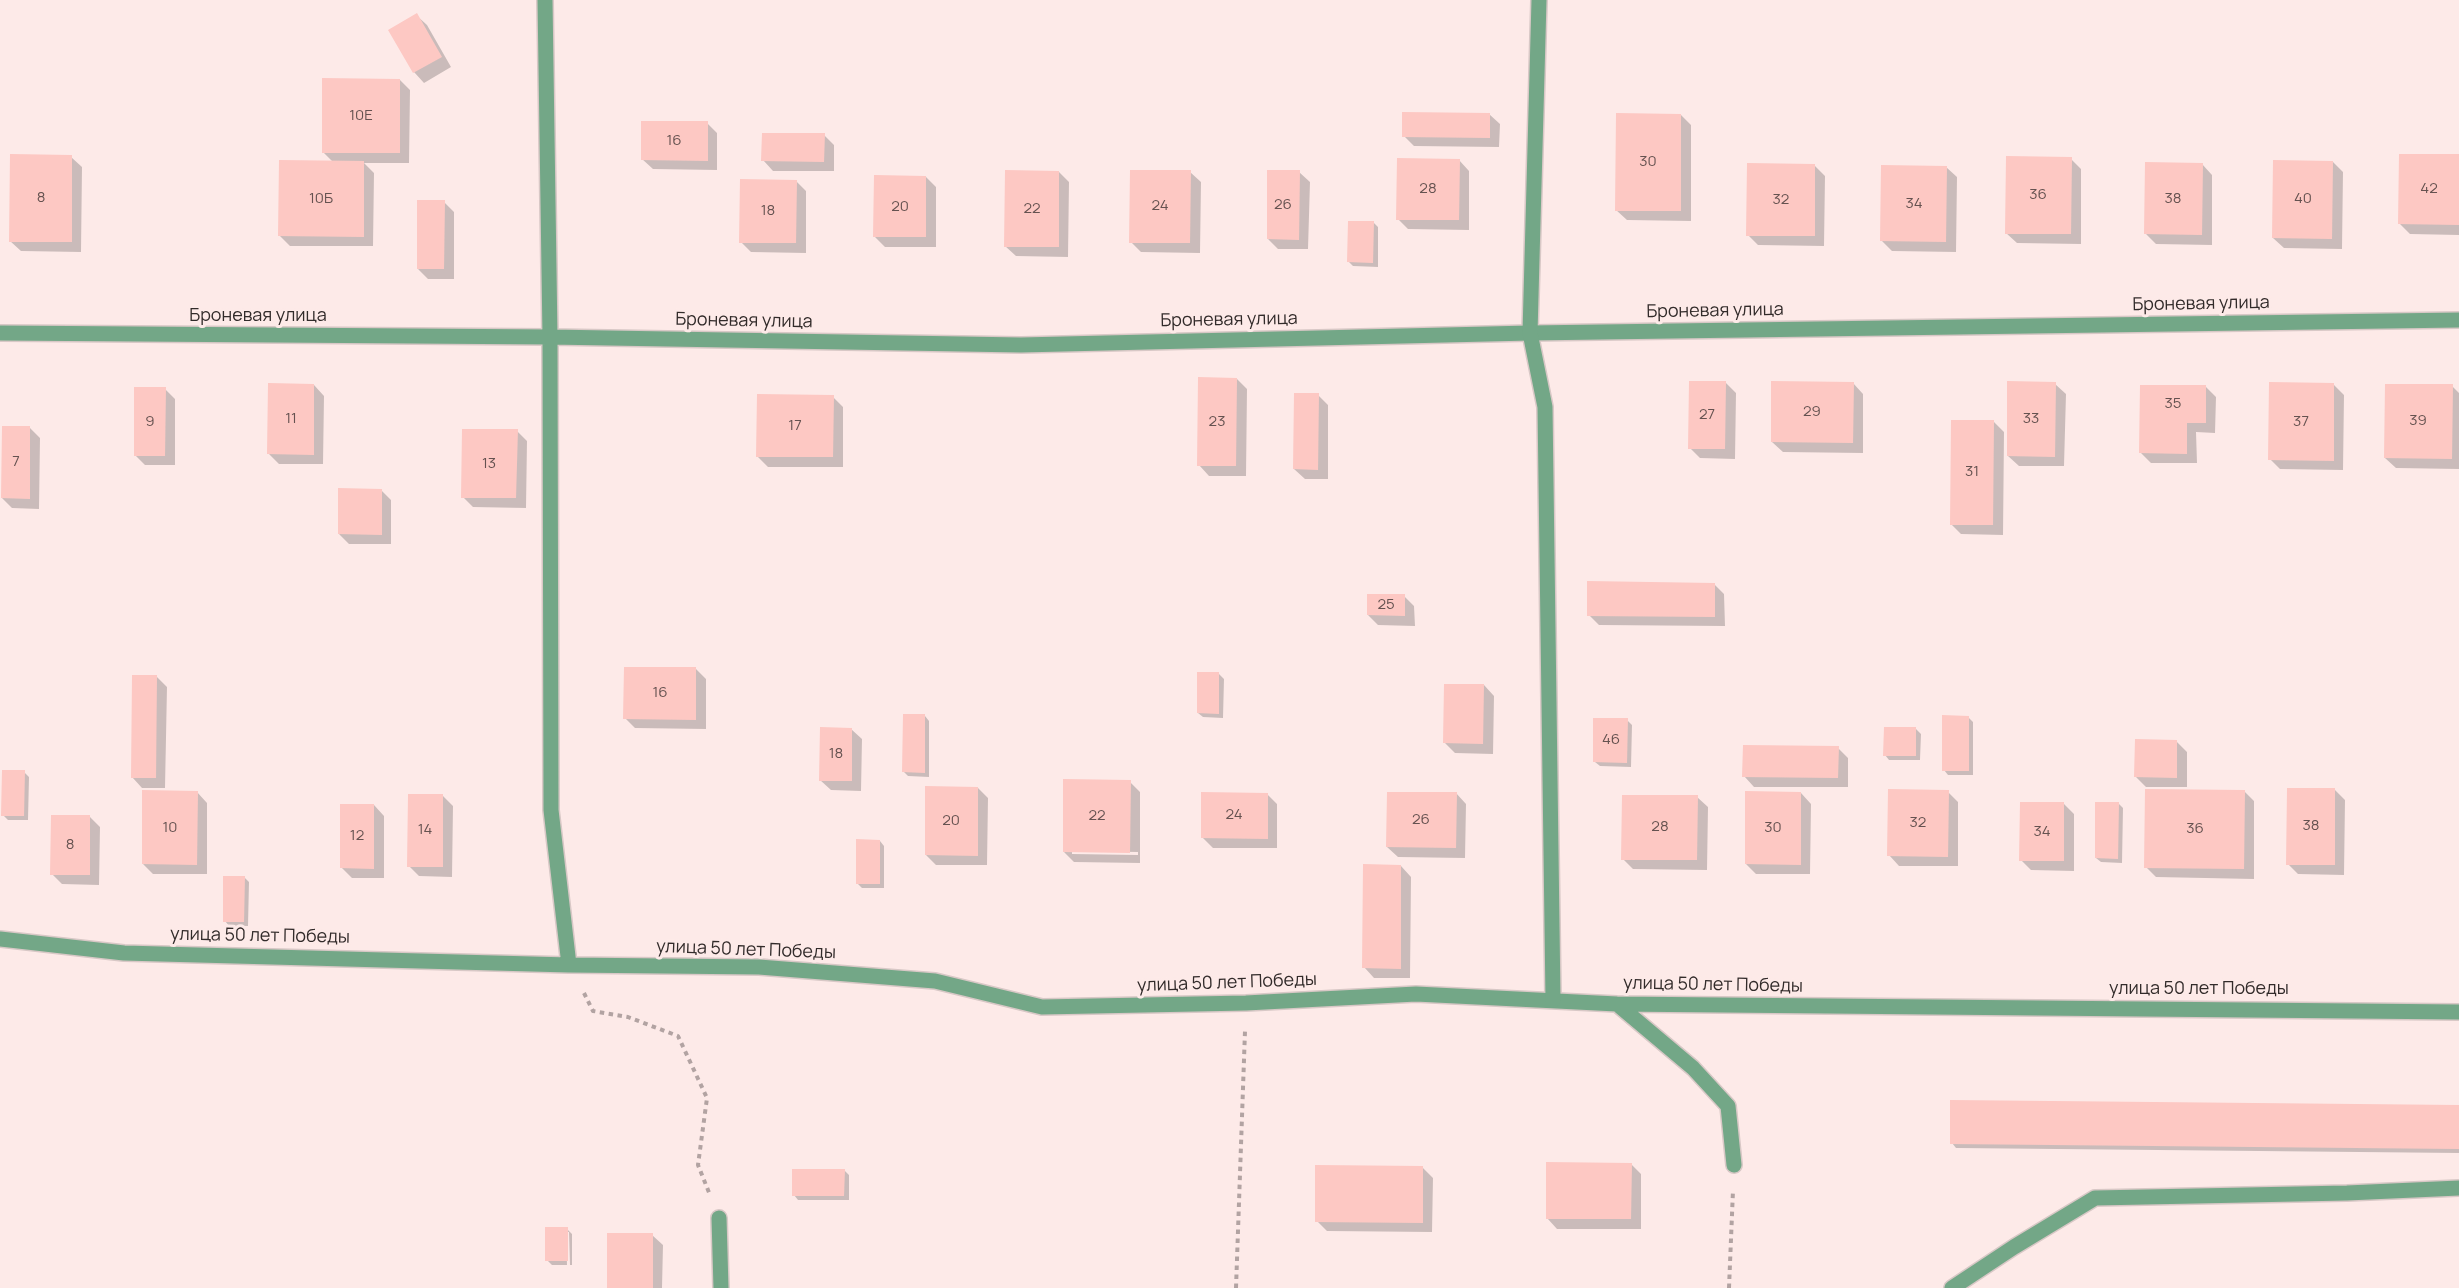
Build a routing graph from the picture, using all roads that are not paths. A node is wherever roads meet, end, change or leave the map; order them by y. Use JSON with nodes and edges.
{"nodes":[{"id":1,"x":545,"y":0,"type":"edge"},
{"id":2,"x":1539,"y":0,"type":"edge"},
{"id":3,"x":2459,"y":320,"type":"edge"},
{"id":4,"x":0,"y":333,"type":"edge"},
{"id":5,"x":1530,"y":333,"type":"junction"},
{"id":6,"x":550,"y":337,"type":"junction"},
{"id":7,"x":0,"y":939,"type":"edge"},
{"id":8,"x":569,"y":965,"type":"junction"},
{"id":9,"x":1553,"y":1000,"type":"junction"},
{"id":10,"x":1617,"y":1004,"type":"junction"},
{"id":11,"x":2459,"y":1012,"type":"edge"},
{"id":12,"x":1734,"y":1165,"type":"road end"},
{"id":13,"x":2459,"y":1188,"type":"edge"},
{"id":14,"x":719,"y":1218,"type":"road end"},
{"id":15,"x":721,"y":1288,"type":"edge"},
{"id":16,"x":1952,"y":1288,"type":"edge"}],
"edges":[{"from":1,"to":6,"type":"street"},
{"from":2,"to":5,"type":"street"},
{"from":3,"to":5,"type":"street","name":"Броневая улица"},
{"from":4,"to":6,"type":"street","name":"Броневая улица"},
{"from":5,"to":6,"type":"street","name":"Броневая улица"},
{"from":5,"to":9,"type":"street"},
{"from":6,"to":8,"type":"street"},
{"from":7,"to":8,"type":"street","name":"улица 50 лет Победы"},
{"from":8,"to":9,"type":"street","name":"улица 50 лет Победы"},
{"from":9,"to":10,"type":"street","name":"улица 50 лет Победы"},
{"from":10,"to":11,"type":"street","name":"улица 50 лет Победы"},
{"from":10,"to":12,"type":"street"},
{"from":13,"to":16,"type":"street"},
{"from":14,"to":15,"type":"street"}]}
